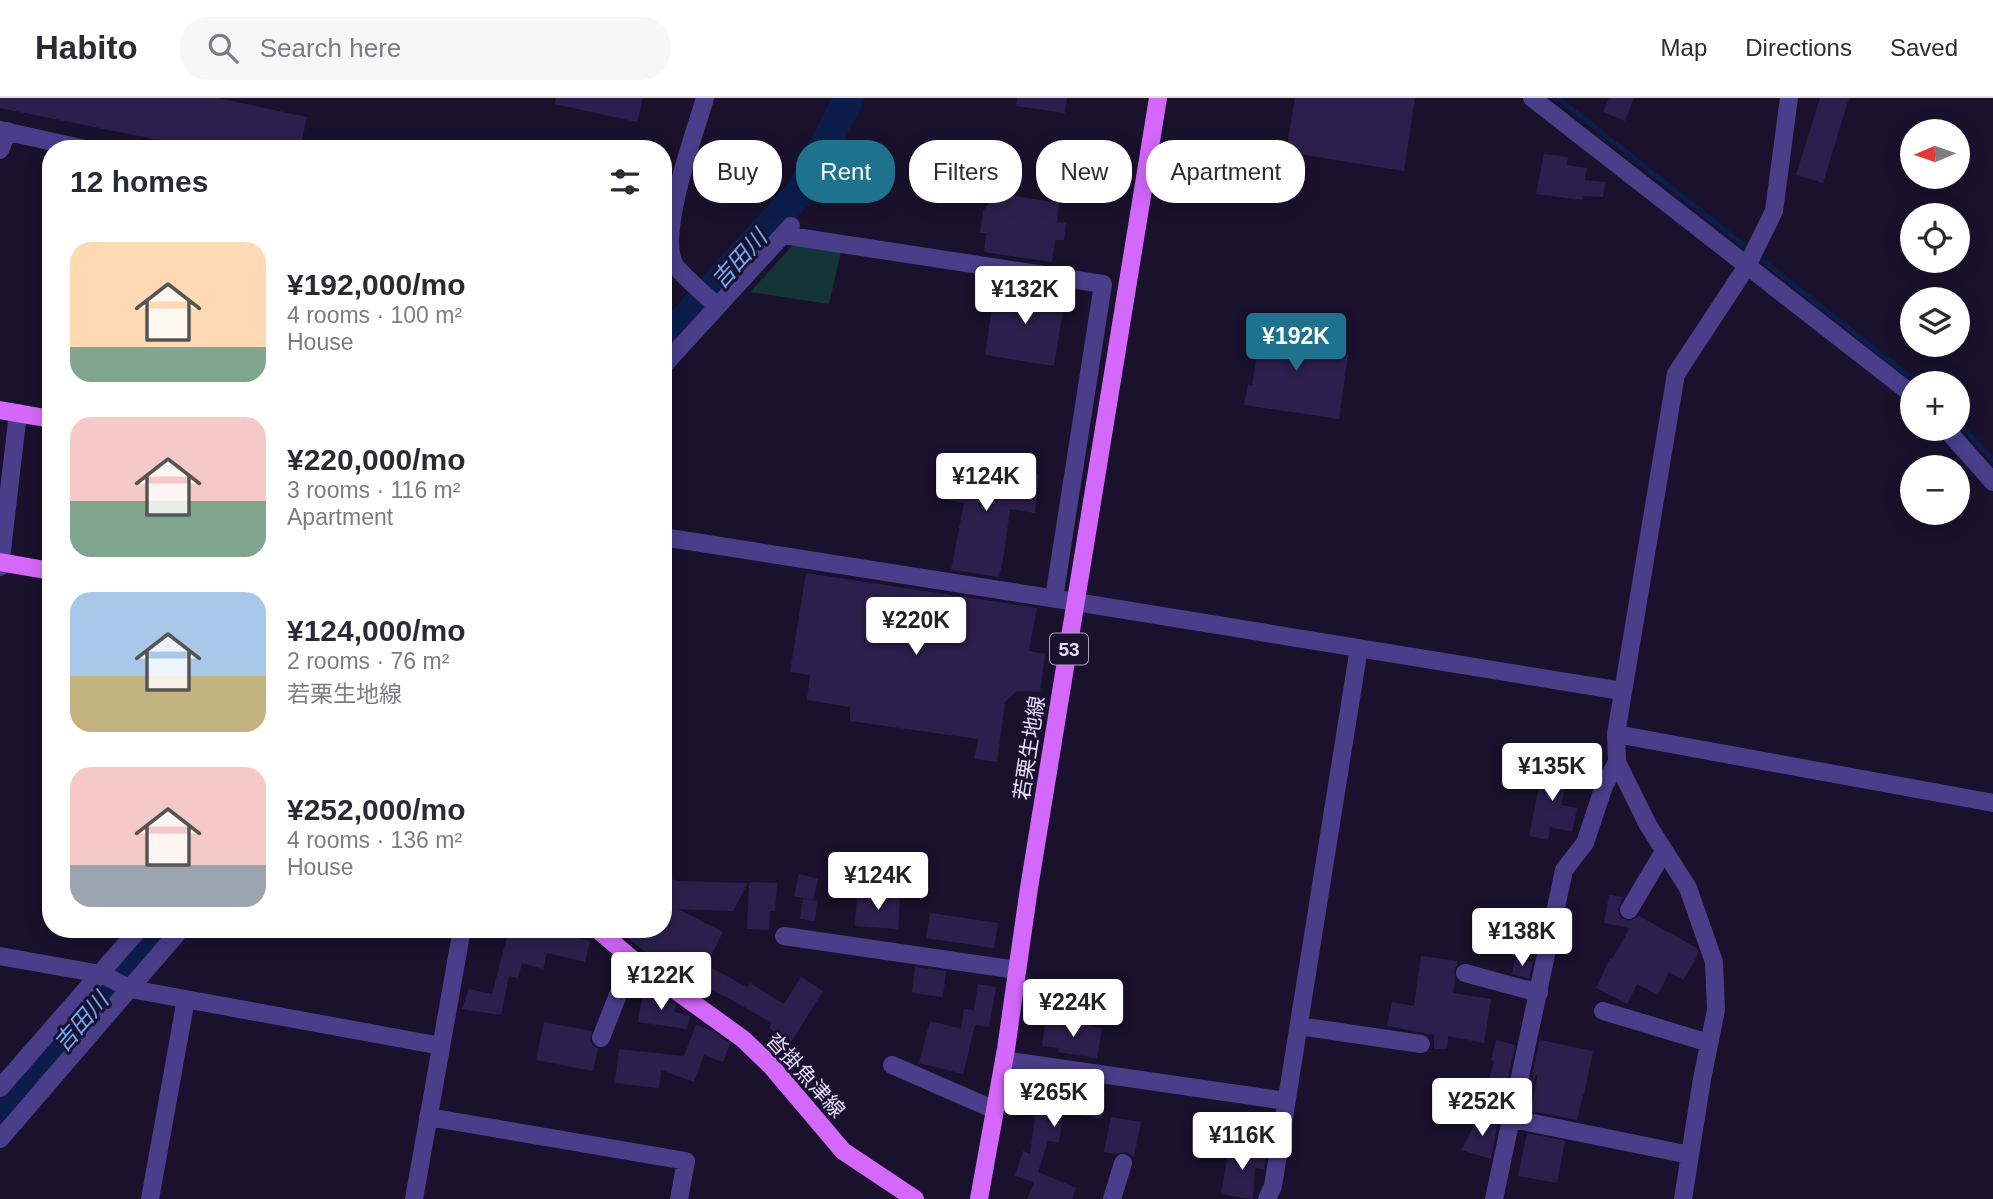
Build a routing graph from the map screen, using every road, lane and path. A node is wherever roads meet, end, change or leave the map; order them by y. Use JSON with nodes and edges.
{"nodes":[{"id":1,"x":705,"y":98,"type":"edge"},
{"id":2,"x":1158,"y":98,"type":"edge"},
{"id":3,"x":1532,"y":98,"type":"edge"},
{"id":4,"x":1789,"y":98,"type":"edge"},
{"id":5,"x":4,"y":130,"type":"edge"},
{"id":6,"x":47,"y":140,"type":"edge"},
{"id":7,"x":0,"y":149,"type":"edge"},
{"id":8,"x":672,"y":225,"type":"edge"},
{"id":9,"x":672,"y":252,"type":"edge"},
{"id":10,"x":1747,"y":266,"type":"junction"},
{"id":11,"x":718,"y":306,"type":"junction"},
{"id":12,"x":672,"y":356,"type":"edge"},
{"id":13,"x":1900,"y":385,"type":"edge"},
{"id":14,"x":0,"y":410,"type":"edge"},
{"id":15,"x":18,"y":413,"type":"junction"},
{"id":16,"x":42,"y":417,"type":"edge"},
{"id":17,"x":1957,"y":441,"type":"edge"},
{"id":18,"x":1993,"y":482,"type":"edge"},
{"id":19,"x":672,"y":538,"type":"edge"},
{"id":20,"x":0,"y":564,"type":"edge"},
{"id":21,"x":42,"y":570,"type":"edge"},
{"id":22,"x":1054,"y":598,"type":"junction"},
{"id":23,"x":1076,"y":602,"type":"junction"},
{"id":24,"x":1359,"y":648,"type":"junction"},
{"id":25,"x":1622,"y":691,"type":"junction"},
{"id":26,"x":1615,"y":734,"type":"junction"},
{"id":27,"x":1617,"y":762,"type":"junction"},
{"id":28,"x":1993,"y":803,"type":"edge"},
{"id":29,"x":1664,"y":851,"type":"junction"},
{"id":30,"x":1629,"y":910,"type":"dead end"},
{"id":31,"x":784,"y":936,"type":"dead end"},
{"id":32,"x":135,"y":938,"type":"edge"},
{"id":33,"x":170,"y":938,"type":"edge"},
{"id":34,"x":460,"y":938,"type":"edge"},
{"id":35,"x":608,"y":938,"type":"edge"},
{"id":36,"x":0,"y":956,"type":"edge"},
{"id":37,"x":632,"y":959,"type":"junction"},
{"id":38,"x":1017,"y":970,"type":"junction"},
{"id":39,"x":1465,"y":973,"type":"dead end"},
{"id":40,"x":116,"y":982,"type":"junction"},
{"id":41,"x":1539,"y":993,"type":"junction"},
{"id":42,"x":186,"y":999,"type":"junction"},
{"id":43,"x":1603,"y":1011,"type":"dead end"},
{"id":44,"x":1299,"y":1026,"type":"junction"},
{"id":45,"x":601,"y":1038,"type":"dead end"},
{"id":46,"x":1421,"y":1044,"type":"dead end"},
{"id":47,"x":1709,"y":1044,"type":"junction"},
{"id":48,"x":441,"y":1046,"type":"junction"},
{"id":49,"x":1004,"y":1060,"type":"junction"},
{"id":50,"x":892,"y":1065,"type":"dead end"},
{"id":51,"x":0,"y":1087,"type":"edge"},
{"id":52,"x":1286,"y":1101,"type":"junction"},
{"id":53,"x":995,"y":1110,"type":"junction"},
{"id":54,"x":428,"y":1117,"type":"junction"},
{"id":55,"x":1513,"y":1119,"type":"junction"},
{"id":56,"x":0,"y":1139,"type":"edge"},
{"id":57,"x":1690,"y":1155,"type":"junction"},
{"id":58,"x":1123,"y":1163,"type":"dead end"},
{"id":59,"x":150,"y":1199,"type":"edge"},
{"id":60,"x":414,"y":1199,"type":"edge"},
{"id":61,"x":678,"y":1199,"type":"edge"},
{"id":62,"x":915,"y":1199,"type":"edge"},
{"id":63,"x":979,"y":1199,"type":"edge"},
{"id":64,"x":1112,"y":1199,"type":"edge"},
{"id":65,"x":1267,"y":1199,"type":"edge"},
{"id":66,"x":1494,"y":1199,"type":"edge"},
{"id":67,"x":1684,"y":1199,"type":"edge"}],
"edges":[{"from":1,"to":8,"type":"street"},
{"from":2,"to":23,"type":"main road","name":"若栗生地線","number":"53"},
{"from":3,"to":10,"type":"street"},
{"from":4,"to":10,"type":"street"},
{"from":5,"to":6,"type":"street"},
{"from":5,"to":7,"type":"street"},
{"from":9,"to":11,"type":"street"},
{"from":10,"to":13,"type":"street"},
{"from":10,"to":25,"type":"street"},
{"from":11,"to":12,"type":"street"},
{"from":11,"to":22,"type":"street"},
{"from":14,"to":15,"type":"main road"},
{"from":15,"to":16,"type":"main road"},
{"from":15,"to":20,"type":"street"},
{"from":17,"to":18,"type":"street"},
{"from":19,"to":22,"type":"street"},
{"from":20,"to":21,"type":"main road"},
{"from":22,"to":23,"type":"street"},
{"from":23,"to":24,"type":"street"},
{"from":23,"to":38,"type":"main road","name":"若栗生地線","number":"53"},
{"from":24,"to":25,"type":"street"},
{"from":24,"to":44,"type":"street"},
{"from":25,"to":26,"type":"street"},
{"from":26,"to":27,"type":"street"},
{"from":26,"to":28,"type":"street"},
{"from":27,"to":29,"type":"street"},
{"from":27,"to":41,"type":"street"},
{"from":29,"to":30,"type":"street"},
{"from":29,"to":47,"type":"street"},
{"from":31,"to":38,"type":"street"},
{"from":32,"to":40,"type":"street"},
{"from":33,"to":40,"type":"street"},
{"from":34,"to":48,"type":"street"},
{"from":35,"to":37,"type":"main road","name":"沓掛魚津線"},
{"from":36,"to":40,"type":"street"},
{"from":37,"to":45,"type":"street"},
{"from":37,"to":62,"type":"main road","name":"沓掛魚津線"},
{"from":38,"to":49,"type":"main road","name":"若栗生地線","number":"53"},
{"from":39,"to":41,"type":"street"},
{"from":40,"to":42,"type":"street"},
{"from":40,"to":51,"type":"street"},
{"from":40,"to":56,"type":"street"},
{"from":41,"to":55,"type":"street"},
{"from":42,"to":48,"type":"street"},
{"from":42,"to":59,"type":"street"},
{"from":43,"to":47,"type":"street"},
{"from":44,"to":46,"type":"street"},
{"from":44,"to":52,"type":"street"},
{"from":47,"to":57,"type":"street"},
{"from":48,"to":54,"type":"street"},
{"from":49,"to":52,"type":"street"},
{"from":49,"to":53,"type":"main road","name":"若栗生地線","number":"53"},
{"from":50,"to":53,"type":"street"},
{"from":52,"to":65,"type":"street"},
{"from":53,"to":63,"type":"main road","name":"若栗生地線","number":"53"},
{"from":54,"to":60,"type":"street"},
{"from":54,"to":61,"type":"street"},
{"from":55,"to":57,"type":"street"},
{"from":55,"to":66,"type":"street"},
{"from":57,"to":67,"type":"street"},
{"from":58,"to":64,"type":"street"}]}
